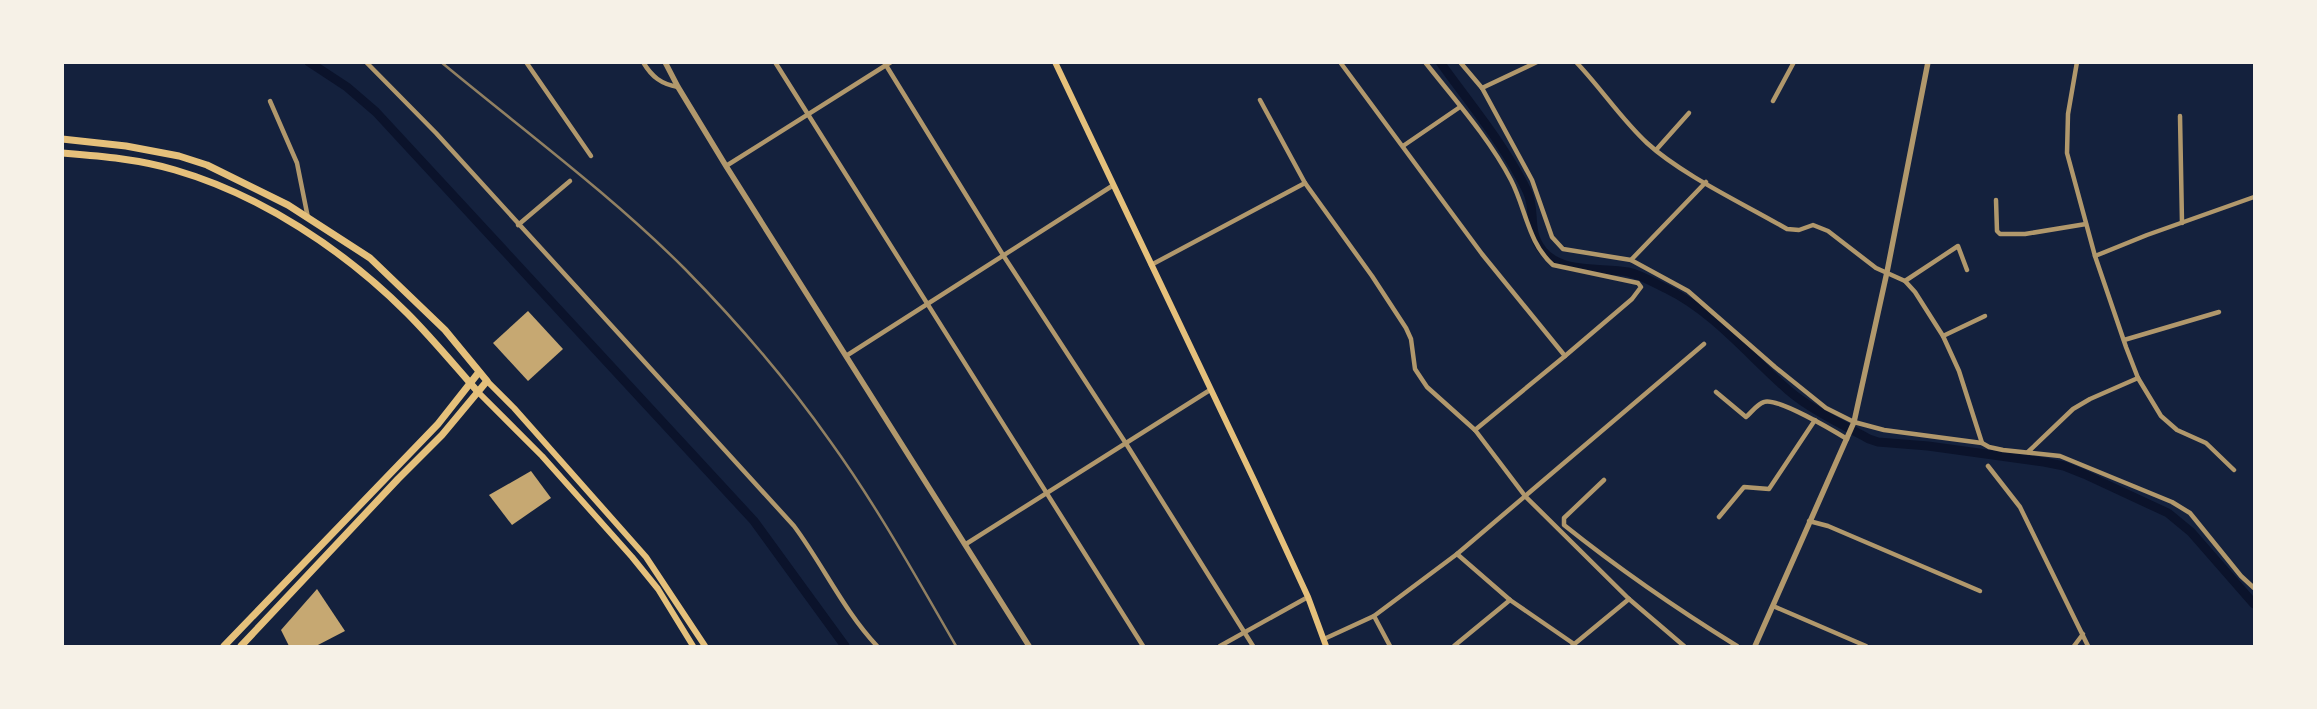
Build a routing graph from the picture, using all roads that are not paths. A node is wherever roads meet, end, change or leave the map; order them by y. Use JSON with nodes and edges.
{"nodes":[{"id":1,"x":366,"y":62,"type":"edge"},
{"id":2,"x":526,"y":62,"type":"edge"},
{"id":3,"x":642,"y":62,"type":"edge"},
{"id":4,"x":665,"y":62,"type":"edge"},
{"id":5,"x":775,"y":62,"type":"edge"},
{"id":6,"x":891,"y":62,"type":"edge"},
{"id":7,"x":1055,"y":62,"type":"edge"},
{"id":8,"x":1340,"y":62,"type":"edge"},
{"id":9,"x":1425,"y":62,"type":"edge"},
{"id":10,"x":1460,"y":62,"type":"edge"},
{"id":11,"x":1537,"y":62,"type":"edge"},
{"id":12,"x":1576,"y":62,"type":"edge"},
{"id":13,"x":1794,"y":62,"type":"edge"},
{"id":14,"x":1928,"y":62,"type":"edge"},
{"id":15,"x":2077,"y":62,"type":"edge"},
{"id":16,"x":885,"y":64,"type":"edge"},
{"id":17,"x":678,"y":87,"type":"junction"},
{"id":18,"x":1482,"y":88,"type":"junction"},
{"id":19,"x":1260,"y":100,"type":"dead end"},
{"id":20,"x":270,"y":101,"type":"dead end"},
{"id":21,"x":1773,"y":101,"type":"dead end"},
{"id":22,"x":1460,"y":108,"type":"junction"},
{"id":23,"x":1689,"y":113,"type":"dead end"},
{"id":24,"x":808,"y":115,"type":"junction"},
{"id":25,"x":2180,"y":116,"type":"dead end"},
{"id":26,"x":62,"y":139,"type":"edge"},
{"id":27,"x":1404,"y":146,"type":"junction"},
{"id":28,"x":1656,"y":150,"type":"junction"},
{"id":29,"x":62,"y":154,"type":"edge"},
{"id":30,"x":591,"y":156,"type":"dead end"},
{"id":31,"x":726,"y":166,"type":"junction"},
{"id":32,"x":570,"y":181,"type":"dead end"},
{"id":33,"x":1706,"y":182,"type":"junction"},
{"id":34,"x":1305,"y":183,"type":"junction"},
{"id":35,"x":1112,"y":186,"type":"junction"},
{"id":36,"x":2254,"y":197,"type":"edge"},
{"id":37,"x":1996,"y":200,"type":"dead end"},
{"id":38,"x":308,"y":218,"type":"junction"},
{"id":39,"x":2182,"y":223,"type":"junction"},
{"id":40,"x":2086,"y":224,"type":"junction"},
{"id":41,"x":518,"y":225,"type":"junction"},
{"id":42,"x":1003,"y":255,"type":"junction"},
{"id":43,"x":2095,"y":256,"type":"junction"},
{"id":44,"x":1631,"y":260,"type":"junction"},
{"id":45,"x":1151,"y":265,"type":"junction"},
{"id":46,"x":1967,"y":270,"type":"dead end"},
{"id":47,"x":1887,"y":272,"type":"junction"},
{"id":48,"x":1905,"y":281,"type":"junction"},
{"id":49,"x":926,"y":304,"type":"junction"},
{"id":50,"x":2219,"y":312,"type":"dead end"},
{"id":51,"x":1985,"y":316,"type":"dead end"},
{"id":52,"x":1943,"y":336,"type":"junction"},
{"id":53,"x":2124,"y":340,"type":"junction"},
{"id":54,"x":1704,"y":344,"type":"dead end"},
{"id":55,"x":846,"y":356,"type":"junction"},
{"id":56,"x":1565,"y":356,"type":"junction"},
{"id":57,"x":479,"y":372,"type":"junction"},
{"id":58,"x":2138,"y":378,"type":"junction"},
{"id":59,"x":487,"y":381,"type":"junction"},
{"id":60,"x":470,"y":382,"type":"junction"},
{"id":61,"x":1210,"y":390,"type":"junction"},
{"id":62,"x":478,"y":392,"type":"junction"},
{"id":63,"x":1716,"y":392,"type":"dead end"},
{"id":64,"x":1815,"y":420,"type":"junction"},
{"id":65,"x":1854,"y":422,"type":"junction"},
{"id":66,"x":1475,"y":430,"type":"junction"},
{"id":67,"x":1847,"y":439,"type":"junction"},
{"id":68,"x":1125,"y":442,"type":"junction"},
{"id":69,"x":1982,"y":443,"type":"junction"},
{"id":70,"x":2028,"y":452,"type":"junction"},
{"id":71,"x":1988,"y":466,"type":"dead end"},
{"id":72,"x":2234,"y":470,"type":"dead end"},
{"id":73,"x":1604,"y":480,"type":"dead end"},
{"id":74,"x":1046,"y":492,"type":"junction"},
{"id":75,"x":1525,"y":496,"type":"junction"},
{"id":76,"x":610,"y":517,"type":"junction"},
{"id":77,"x":1719,"y":517,"type":"dead end"},
{"id":78,"x":1810,"y":521,"type":"junction"},
{"id":79,"x":603,"y":524,"type":"junction"},
{"id":80,"x":966,"y":544,"type":"junction"},
{"id":81,"x":1456,"y":554,"type":"junction"},
{"id":82,"x":2254,"y":588,"type":"edge"},
{"id":83,"x":1980,"y":591,"type":"dead end"},
{"id":84,"x":1308,"y":597,"type":"junction"},
{"id":85,"x":1629,"y":599,"type":"junction"},
{"id":86,"x":1510,"y":600,"type":"junction"},
{"id":87,"x":1773,"y":606,"type":"junction"},
{"id":88,"x":1374,"y":616,"type":"junction"},
{"id":89,"x":1243,"y":632,"type":"junction"},
{"id":90,"x":2082,"y":634,"type":"junction"},
{"id":91,"x":1324,"y":639,"type":"junction"},
{"id":92,"x":1573,"y":645,"type":"edge"},
{"id":93,"x":224,"y":646,"type":"edge"},
{"id":94,"x":241,"y":646,"type":"edge"},
{"id":95,"x":693,"y":646,"type":"edge"},
{"id":96,"x":705,"y":646,"type":"edge"},
{"id":97,"x":877,"y":646,"type":"edge"},
{"id":98,"x":1029,"y":646,"type":"edge"},
{"id":99,"x":1143,"y":646,"type":"edge"},
{"id":100,"x":1220,"y":646,"type":"edge"},
{"id":101,"x":1253,"y":646,"type":"edge"},
{"id":102,"x":1326,"y":646,"type":"edge"},
{"id":103,"x":1390,"y":646,"type":"edge"},
{"id":104,"x":1454,"y":646,"type":"edge"},
{"id":105,"x":1684,"y":646,"type":"edge"},
{"id":106,"x":1737,"y":646,"type":"edge"},
{"id":107,"x":1755,"y":646,"type":"edge"},
{"id":108,"x":1866,"y":646,"type":"edge"},
{"id":109,"x":2074,"y":646,"type":"edge"},
{"id":110,"x":2088,"y":646,"type":"edge"}],
"edges":[{"from":1,"to":41,"type":"street"},
{"from":2,"to":30,"type":"street"},
{"from":3,"to":17,"type":"street"},
{"from":4,"to":17,"type":"street"},
{"from":5,"to":24,"type":"street"},
{"from":6,"to":16,"type":"street"},
{"from":7,"to":35,"type":"main road"},
{"from":8,"to":27,"type":"street"},
{"from":9,"to":22,"type":"street"},
{"from":10,"to":18,"type":"street"},
{"from":11,"to":18,"type":"street"},
{"from":12,"to":28,"type":"street"},
{"from":13,"to":21,"type":"street"},
{"from":14,"to":47,"type":"street"},
{"from":15,"to":40,"type":"street"},
{"from":16,"to":24,"type":"street"},
{"from":16,"to":42,"type":"street"},
{"from":17,"to":31,"type":"street"},
{"from":18,"to":44,"type":"street"},
{"from":19,"to":34,"type":"street"},
{"from":20,"to":38,"type":"street"},
{"from":22,"to":27,"type":"street"},
{"from":22,"to":56,"type":"street"},
{"from":23,"to":28,"type":"street"},
{"from":24,"to":31,"type":"street"},
{"from":24,"to":49,"type":"street"},
{"from":25,"to":39,"type":"street"},
{"from":26,"to":38,"type":"main road"},
{"from":27,"to":56,"type":"street"},
{"from":28,"to":33,"type":"street"},
{"from":29,"to":60,"type":"main road"},
{"from":31,"to":55,"type":"street"},
{"from":32,"to":41,"type":"street"},
{"from":33,"to":44,"type":"street"},
{"from":33,"to":47,"type":"street"},
{"from":34,"to":45,"type":"street"},
{"from":34,"to":66,"type":"street"},
{"from":35,"to":42,"type":"street"},
{"from":35,"to":45,"type":"main road"},
{"from":36,"to":39,"type":"street"},
{"from":37,"to":40,"type":"street"},
{"from":38,"to":57,"type":"main road"},
{"from":39,"to":43,"type":"street"},
{"from":40,"to":43,"type":"street"},
{"from":41,"to":97,"type":"street"},
{"from":42,"to":49,"type":"street"},
{"from":42,"to":68,"type":"street"},
{"from":43,"to":53,"type":"street"},
{"from":44,"to":65,"type":"street"},
{"from":45,"to":61,"type":"main road"},
{"from":46,"to":48,"type":"street"},
{"from":47,"to":48,"type":"street"},
{"from":47,"to":65,"type":"street"},
{"from":48,"to":52,"type":"street"},
{"from":49,"to":55,"type":"street"},
{"from":49,"to":74,"type":"street"},
{"from":50,"to":53,"type":"street"},
{"from":51,"to":52,"type":"street"},
{"from":52,"to":69,"type":"street"},
{"from":53,"to":58,"type":"street"},
{"from":54,"to":75,"type":"street"},
{"from":55,"to":80,"type":"street"},
{"from":56,"to":66,"type":"street"},
{"from":57,"to":59,"type":"main road"},
{"from":57,"to":60,"type":"main road"},
{"from":58,"to":70,"type":"street"},
{"from":58,"to":72,"type":"street"},
{"from":59,"to":62,"type":"main road"},
{"from":59,"to":76,"type":"main road"},
{"from":60,"to":62,"type":"main road"},
{"from":60,"to":93,"type":"main road"},
{"from":61,"to":68,"type":"street"},
{"from":61,"to":84,"type":"main road"},
{"from":62,"to":79,"type":"main road"},
{"from":62,"to":94,"type":"main road"},
{"from":63,"to":64,"type":"street"},
{"from":64,"to":67,"type":"street"},
{"from":64,"to":77,"type":"street"},
{"from":65,"to":67,"type":"street"},
{"from":65,"to":69,"type":"street"},
{"from":66,"to":75,"type":"street"},
{"from":67,"to":78,"type":"street"},
{"from":68,"to":74,"type":"street"},
{"from":68,"to":89,"type":"street"},
{"from":69,"to":70,"type":"street"},
{"from":70,"to":82,"type":"street"},
{"from":71,"to":90,"type":"street"},
{"from":73,"to":106,"type":"street"},
{"from":74,"to":80,"type":"street"},
{"from":74,"to":99,"type":"street"},
{"from":75,"to":81,"type":"street"},
{"from":75,"to":85,"type":"street"},
{"from":76,"to":79,"type":"main road"},
{"from":76,"to":96,"type":"main road"},
{"from":78,"to":83,"type":"street"},
{"from":78,"to":87,"type":"street"},
{"from":79,"to":95,"type":"main road"},
{"from":80,"to":98,"type":"street"},
{"from":81,"to":86,"type":"street"},
{"from":81,"to":88,"type":"street"},
{"from":84,"to":89,"type":"street"},
{"from":84,"to":91,"type":"main road"},
{"from":85,"to":92,"type":"street"},
{"from":85,"to":105,"type":"street"},
{"from":86,"to":92,"type":"street"},
{"from":86,"to":104,"type":"street"},
{"from":87,"to":107,"type":"street"},
{"from":87,"to":108,"type":"street"},
{"from":88,"to":91,"type":"street"},
{"from":88,"to":103,"type":"street"},
{"from":89,"to":100,"type":"street"},
{"from":89,"to":101,"type":"street"},
{"from":90,"to":109,"type":"street"},
{"from":90,"to":110,"type":"street"},
{"from":91,"to":102,"type":"main road"}]}
